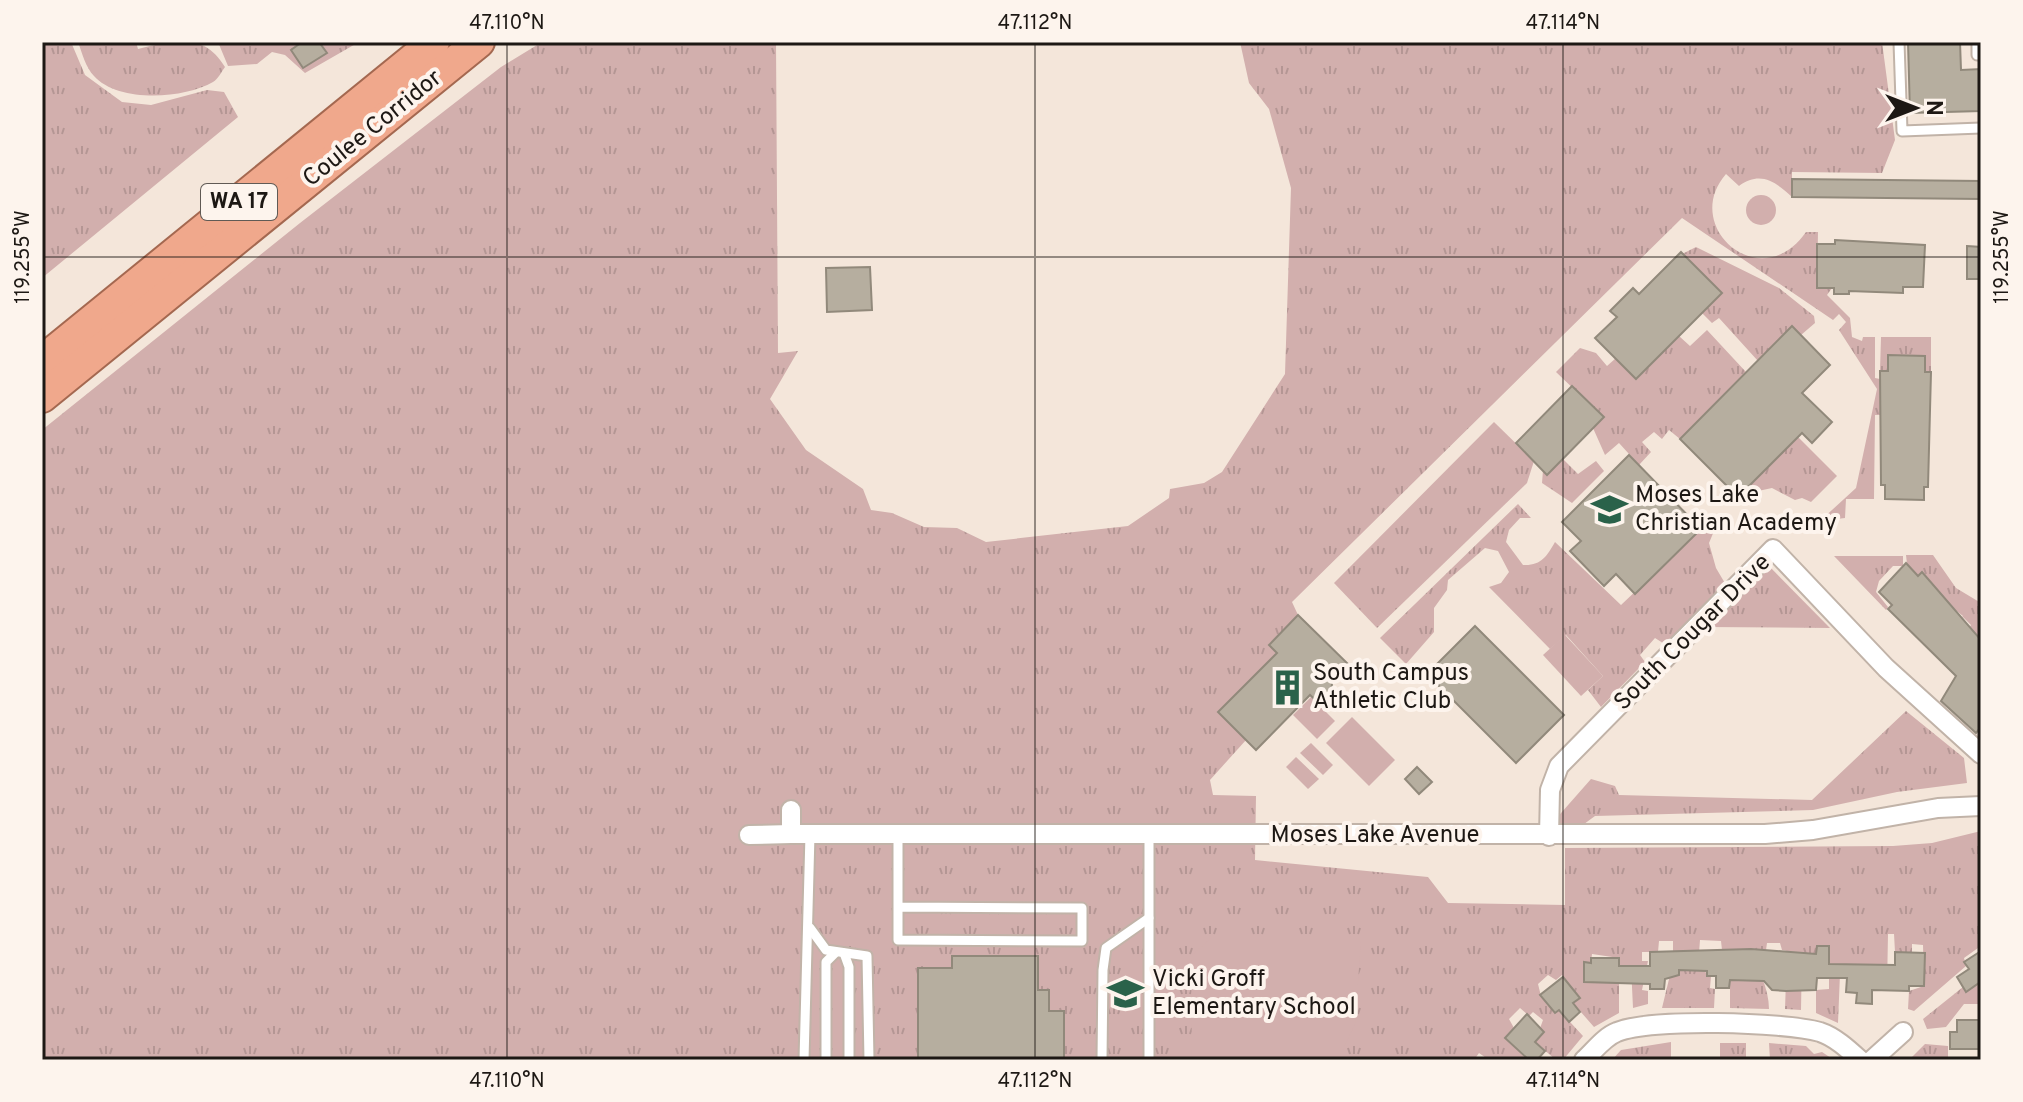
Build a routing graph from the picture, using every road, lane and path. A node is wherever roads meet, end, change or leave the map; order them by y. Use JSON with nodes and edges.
{"nodes":[{"id":1,"x":434,"y":42,"type":"edge"},
{"id":2,"x":479,"y":42,"type":"edge"},
{"id":3,"x":502,"y":42,"type":"edge"},
{"id":4,"x":1899,"y":42,"type":"edge"},
{"id":5,"x":1977,"y":42,"type":"edge"},
{"id":6,"x":1981,"y":55,"type":"edge"},
{"id":7,"x":421,"y":91,"type":"junction"},
{"id":8,"x":1981,"y":128,"type":"edge"},
{"id":9,"x":42,"y":361,"type":"edge"},
{"id":10,"x":42,"y":397,"type":"edge"},
{"id":11,"x":1981,"y":754,"type":"edge"},
{"id":12,"x":1981,"y":806,"type":"edge"},
{"id":13,"x":791,"y":810,"type":"dead end"},
{"id":14,"x":800,"y":834,"type":"junction"},
{"id":15,"x":749,"y":835,"type":"dead end"},
{"id":16,"x":898,"y":835,"type":"junction"},
{"id":17,"x":1149,"y":835,"type":"junction"},
{"id":18,"x":1549,"y":836,"type":"junction"},
{"id":19,"x":898,"y":907,"type":"junction"},
{"id":20,"x":1149,"y":918,"type":"junction"},
{"id":21,"x":810,"y":928,"type":"junction"},
{"id":22,"x":840,"y":953,"type":"junction"},
{"id":23,"x":1903,"y":1032,"type":"dead end"},
{"id":24,"x":804,"y":1060,"type":"edge"},
{"id":25,"x":826,"y":1060,"type":"edge"},
{"id":26,"x":849,"y":1060,"type":"edge"},
{"id":27,"x":869,"y":1060,"type":"edge"},
{"id":28,"x":1102,"y":1060,"type":"edge"},
{"id":29,"x":1149,"y":1060,"type":"edge"},
{"id":30,"x":1584,"y":1060,"type":"edge"},
{"id":31,"x":1860,"y":1060,"type":"edge"},
{"id":32,"x":1872,"y":1060,"type":"edge"}],
"edges":[{"from":1,"to":9,"type":"highway","name":"Coulee Corridor","number":"WA 17"},
{"from":2,"to":7,"type":"highway","name":"Coulee Corridor"},
{"from":3,"to":7,"type":"highway","number":"WA 17"},
{"from":4,"to":8,"type":"lane"},
{"from":5,"to":6,"type":"lane"},
{"from":7,"to":10,"type":"highway","name":"Coulee Corridor","number":"WA 17"},
{"from":11,"to":18,"type":"street","name":"South Cougar Drive"},
{"from":12,"to":18,"type":"street","name":"Moses Lake Avenue"},
{"from":13,"to":14,"type":"street"},
{"from":14,"to":15,"type":"street","name":"Moses Lake Avenue"},
{"from":14,"to":16,"type":"street","name":"Moses Lake Avenue"},
{"from":14,"to":21,"type":"lane"},
{"from":16,"to":17,"type":"street","name":"Moses Lake Avenue"},
{"from":16,"to":19,"type":"lane"},
{"from":17,"to":18,"type":"street","name":"Moses Lake Avenue"},
{"from":17,"to":20,"type":"lane"},
{"from":19,"to":19,"type":"lane"},
{"from":20,"to":28,"type":"lane"},
{"from":20,"to":29,"type":"lane"},
{"from":21,"to":22,"type":"lane"},
{"from":21,"to":24,"type":"lane"},
{"from":22,"to":25,"type":"lane"},
{"from":22,"to":26,"type":"lane"},
{"from":22,"to":27,"type":"lane"},
{"from":23,"to":32,"type":"street"},
{"from":30,"to":31,"type":"street"}]}
